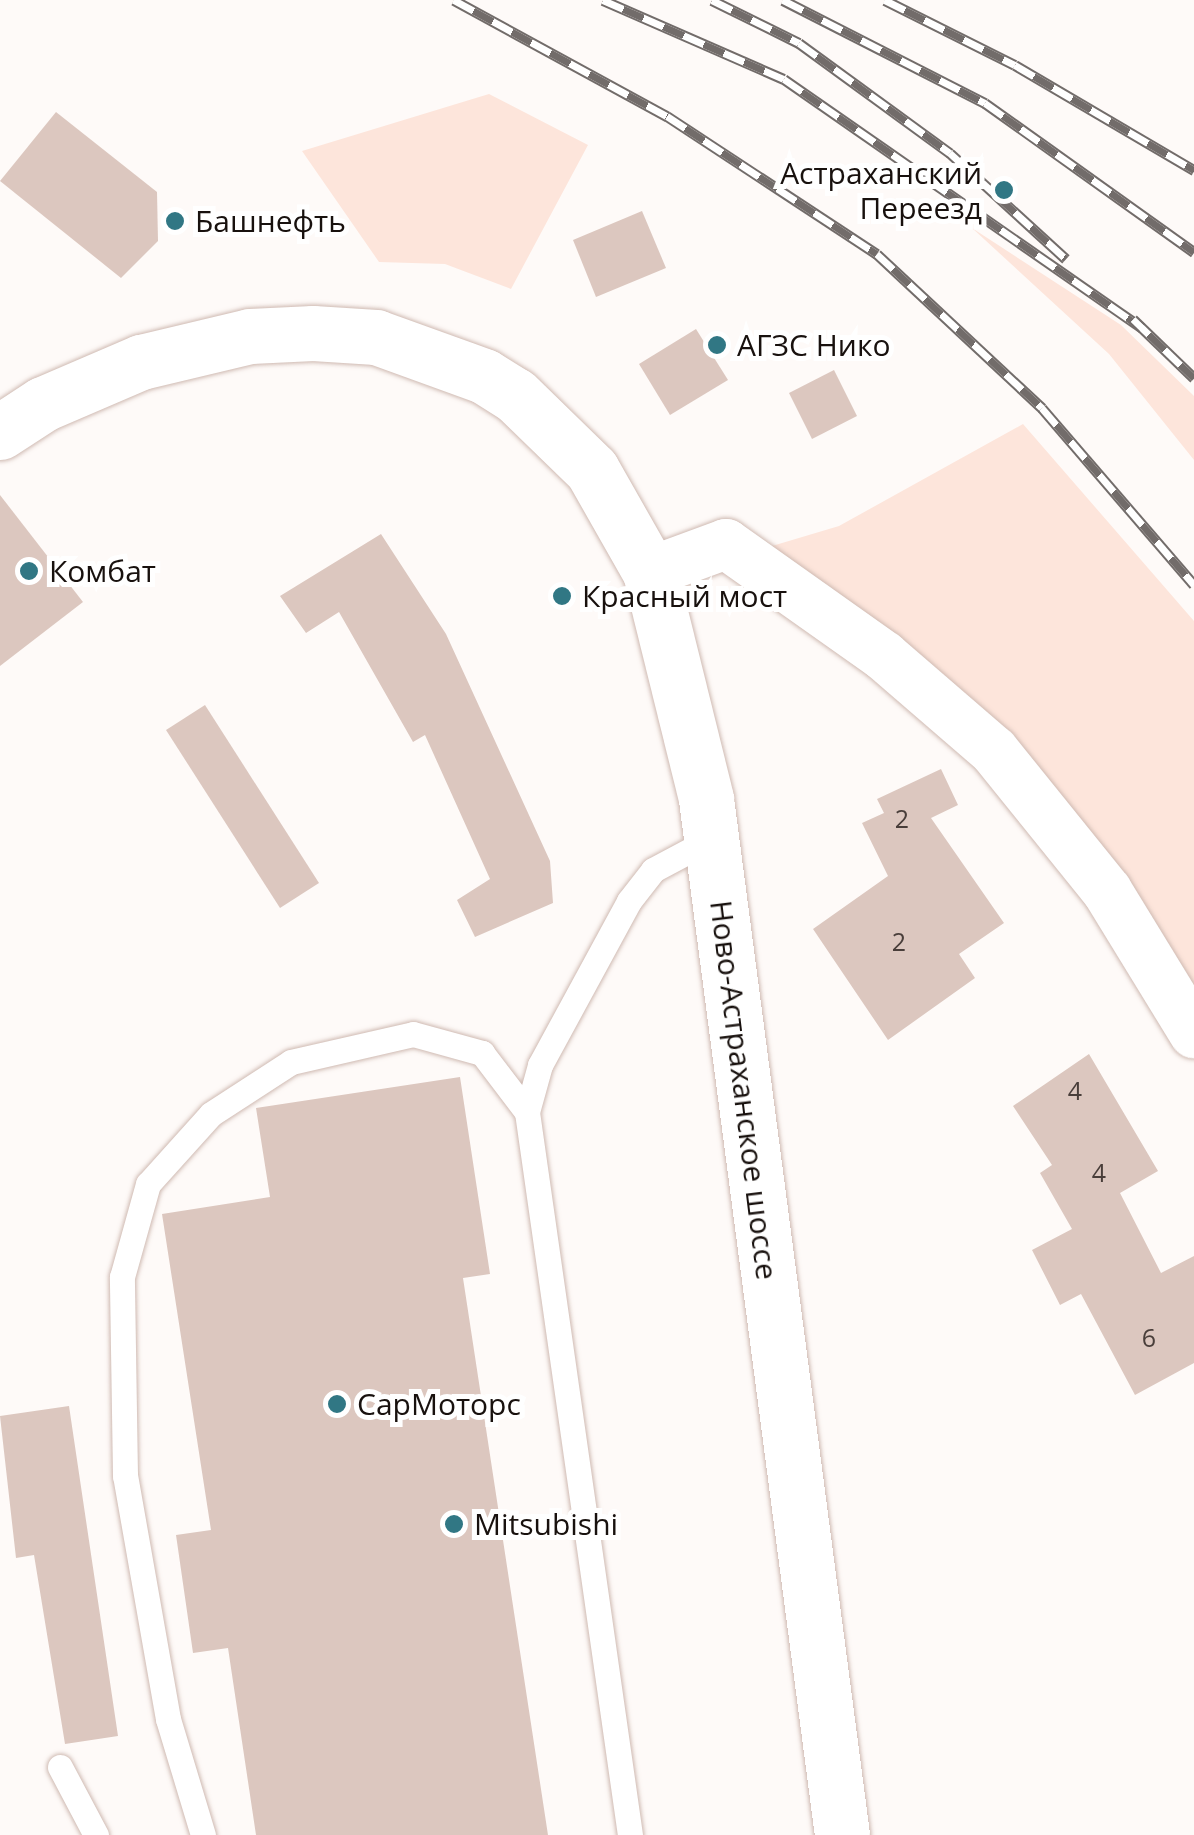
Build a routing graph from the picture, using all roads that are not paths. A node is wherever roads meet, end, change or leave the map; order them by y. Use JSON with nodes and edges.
{"nodes":[{"id":1,"x":0,"y":432,"type":"edge"},
{"id":2,"x":650,"y":572,"type":"junction"},
{"id":3,"x":711,"y":840,"type":"junction"},
{"id":4,"x":1194,"y":1032,"type":"edge"},
{"id":5,"x":527,"y":1112,"type":"junction"},
{"id":6,"x":60,"y":1767,"type":"dead end"},
{"id":7,"x":96,"y":1835,"type":"edge"},
{"id":8,"x":203,"y":1835,"type":"edge"},
{"id":9,"x":630,"y":1835,"type":"edge"},
{"id":10,"x":842,"y":1835,"type":"edge"}],
"edges":[{"from":1,"to":2,"type":"main road","name":"Ново-Астраханское шоссе"},
{"from":2,"to":3,"type":"main road","name":"Ново-Астраханское шоссе"},
{"from":2,"to":4,"type":"street"},
{"from":3,"to":5,"type":"lane"},
{"from":3,"to":10,"type":"main road","name":"Ново-Астраханское шоссе"},
{"from":5,"to":8,"type":"lane"},
{"from":5,"to":9,"type":"lane"},
{"from":6,"to":7,"type":"lane"}]}
